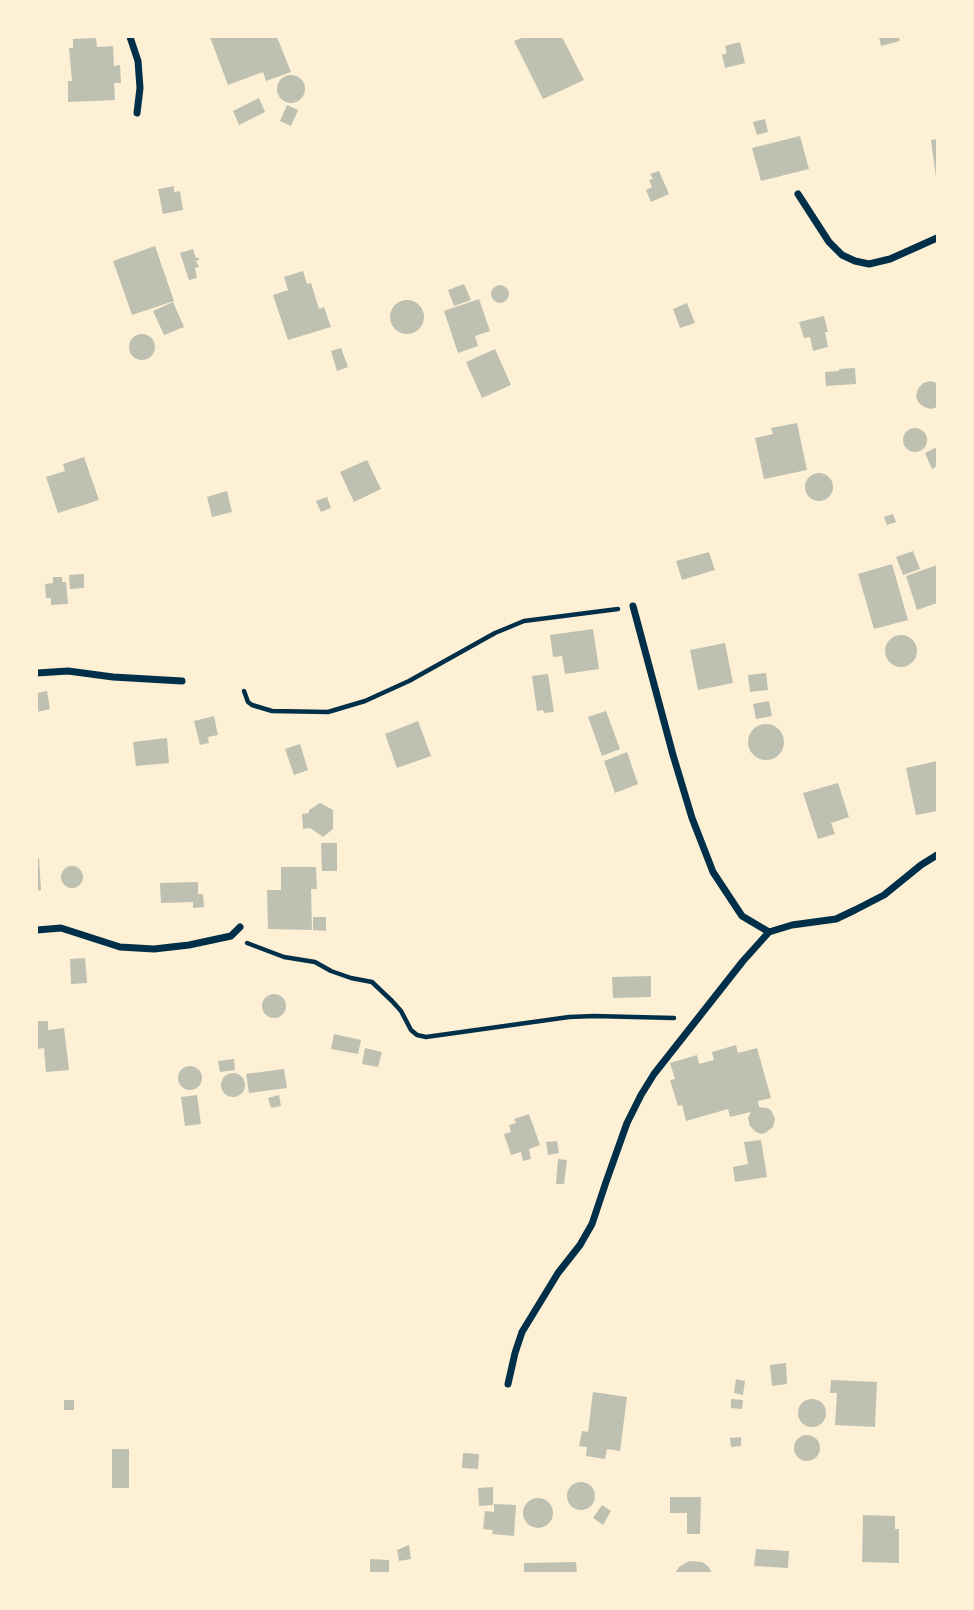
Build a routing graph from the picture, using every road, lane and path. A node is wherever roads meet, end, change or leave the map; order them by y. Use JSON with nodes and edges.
{"nodes":[{"id":1,"x":130,"y":37,"type":"edge"},
{"id":2,"x":137,"y":113,"type":"dead end"},
{"id":3,"x":798,"y":194,"type":"dead end"},
{"id":4,"x":937,"y":238,"type":"edge"},
{"id":5,"x":633,"y":606,"type":"joint"},
{"id":6,"x":37,"y":673,"type":"edge"},
{"id":7,"x":182,"y":681,"type":"dead end"},
{"id":8,"x":244,"y":691,"type":"dead end"},
{"id":9,"x":937,"y":855,"type":"edge"},
{"id":10,"x":240,"y":927,"type":"dead end"},
{"id":11,"x":37,"y":930,"type":"edge"},
{"id":12,"x":769,"y":932,"type":"junction"},
{"id":13,"x":231,"y":936,"type":"junction"},
{"id":14,"x":699,"y":1020,"type":"junction"},
{"id":15,"x":508,"y":1384,"type":"dead end"}],
"edges":[{"from":1,"to":2,"type":"street"},
{"from":3,"to":4,"type":"street"},
{"from":5,"to":8,"type":"path"},
{"from":5,"to":12,"type":"street"},
{"from":6,"to":7,"type":"street"},
{"from":9,"to":12,"type":"street"},
{"from":10,"to":13,"type":"street"},
{"from":11,"to":13,"type":"street"},
{"from":12,"to":14,"type":"street"},
{"from":13,"to":14,"type":"path"},
{"from":14,"to":15,"type":"street"}]}
